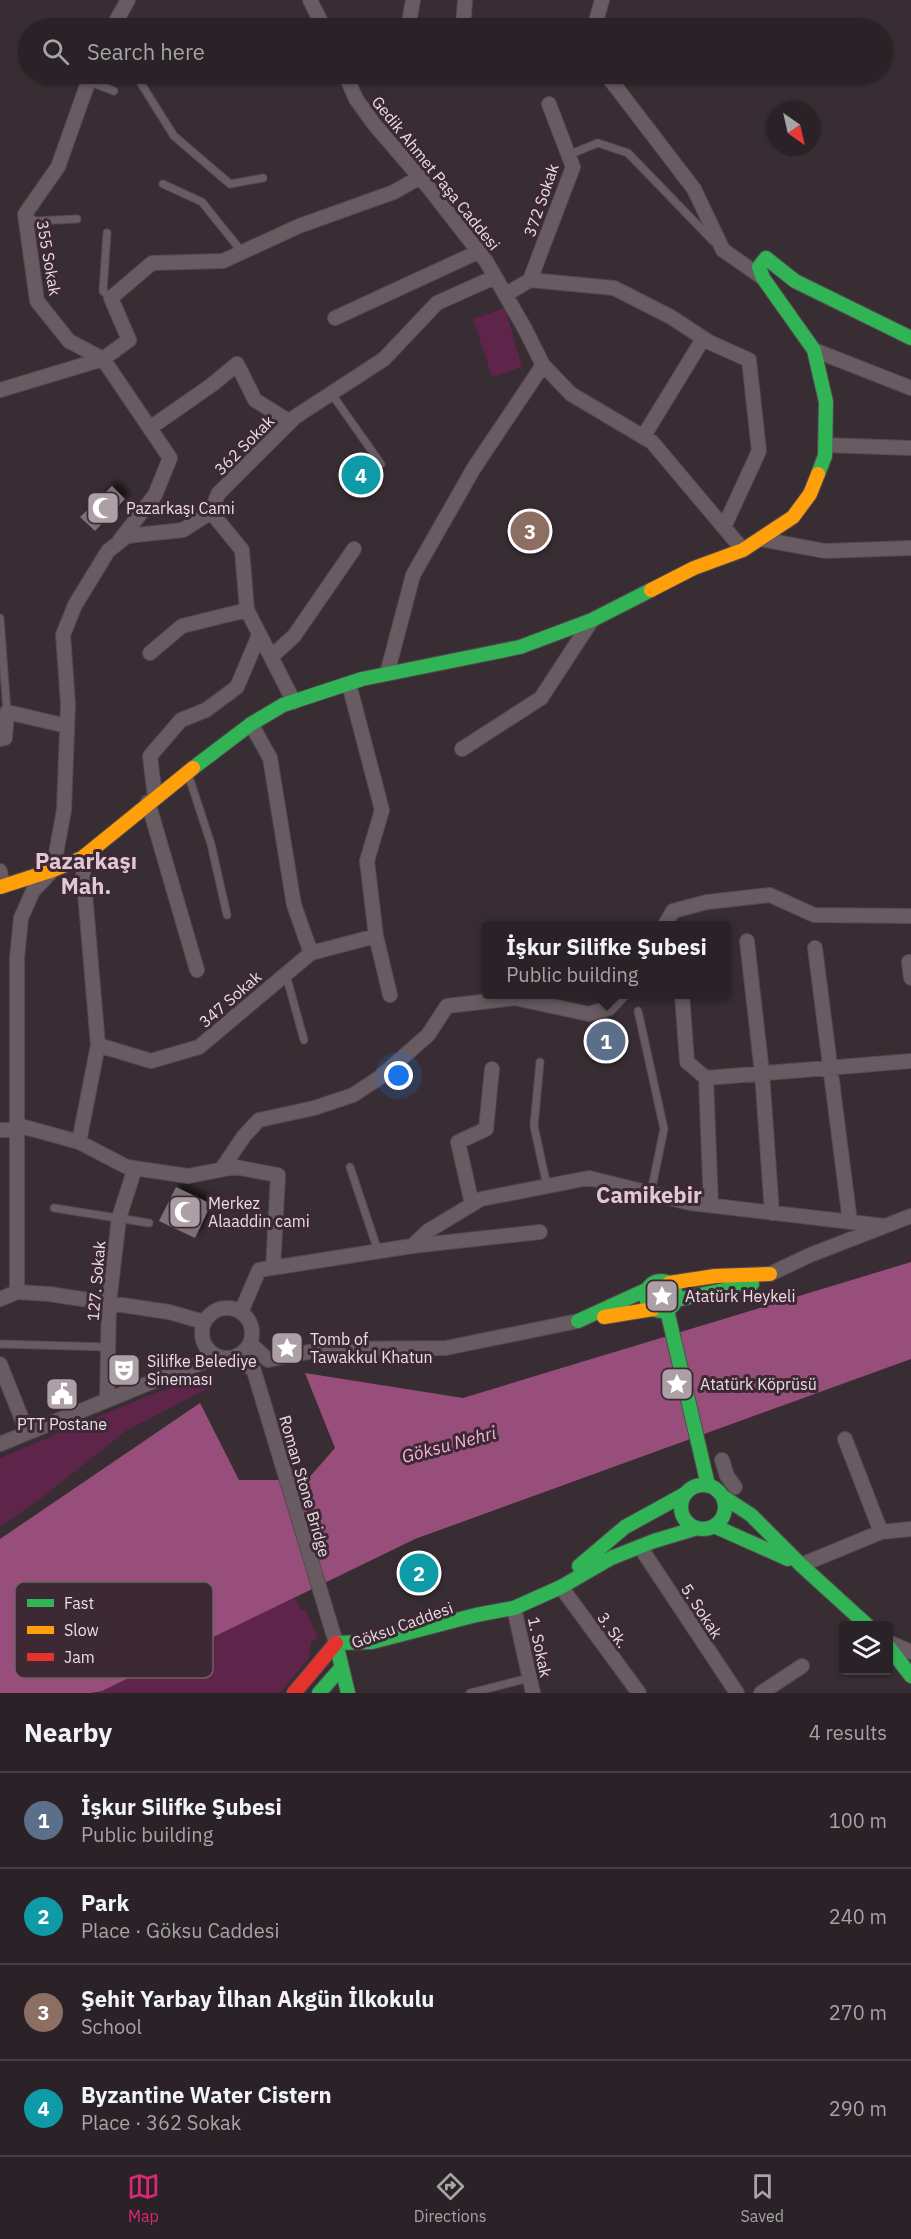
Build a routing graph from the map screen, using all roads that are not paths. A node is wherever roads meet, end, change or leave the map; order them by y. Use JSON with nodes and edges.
{"nodes":[{"id":1,"x":128,"y":0,"type":"edge"},
{"id":2,"x":310,"y":0,"type":"edge"},
{"id":3,"x":413,"y":0,"type":"edge"},
{"id":4,"x":465,"y":0,"type":"edge"},
{"id":5,"x":602,"y":0,"type":"edge"},
{"id":6,"x":118,"y":18,"type":"edge"},
{"id":7,"x":319,"y":18,"type":"edge"},
{"id":8,"x":410,"y":18,"type":"edge"},
{"id":9,"x":464,"y":18,"type":"edge"},
{"id":10,"x":597,"y":18,"type":"edge"},
{"id":11,"x":87,"y":84,"type":"edge"},
{"id":12,"x":102,"y":84,"type":"edge"},
{"id":13,"x":141,"y":84,"type":"edge"},
{"id":14,"x":349,"y":84,"type":"edge"},
{"id":15,"x":614,"y":84,"type":"edge"},
{"id":16,"x":114,"y":91,"type":"dead end"},
{"id":17,"x":549,"y":104,"type":"dead end"},
{"id":18,"x":568,"y":154,"type":"junction"},
{"id":19,"x":420,"y":177,"type":"junction"},
{"id":20,"x":263,"y":178,"type":"dead end"},
{"id":21,"x":163,"y":184,"type":"dead end"},
{"id":22,"x":25,"y":214,"type":"junction"},
{"id":23,"x":77,"y":219,"type":"dead end"},
{"id":24,"x":107,"y":233,"type":"dead end"},
{"id":25,"x":723,"y":250,"type":"junction"},
{"id":26,"x":242,"y":252,"type":"junction"},
{"id":27,"x":478,"y":252,"type":"junction"},
{"id":28,"x":495,"y":276,"type":"junction"},
{"id":29,"x":764,"y":278,"type":"junction"},
{"id":30,"x":530,"y":280,"type":"junction"},
{"id":31,"x":505,"y":295,"type":"junction"},
{"id":32,"x":111,"y":298,"type":"junction"},
{"id":33,"x":335,"y":318,"type":"dead end"},
{"id":34,"x":911,"y":338,"type":"edge"},
{"id":35,"x":703,"y":339,"type":"junction"},
{"id":36,"x":814,"y":350,"type":"junction"},
{"id":37,"x":104,"y":359,"type":"junction"},
{"id":38,"x":543,"y":365,"type":"junction"},
{"id":39,"x":911,"y":388,"type":"edge"},
{"id":40,"x":0,"y":390,"type":"edge"},
{"id":41,"x":331,"y":393,"type":"junction"},
{"id":42,"x":290,"y":422,"type":"junction"},
{"id":43,"x":150,"y":428,"type":"junction"},
{"id":44,"x":643,"y":436,"type":"junction"},
{"id":45,"x":825,"y":445,"type":"junction"},
{"id":46,"x":911,"y":448,"type":"edge"},
{"id":47,"x":381,"y":464,"type":"dead end"},
{"id":48,"x":211,"y":512,"type":"junction"},
{"id":49,"x":724,"y":527,"type":"junction"},
{"id":50,"x":760,"y":539,"type":"junction"},
{"id":51,"x":118,"y":543,"type":"junction"},
{"id":52,"x":911,"y":548,"type":"edge"},
{"id":53,"x":354,"y":549,"type":"dead end"},
{"id":54,"x":743,"y":550,"type":"junction"},
{"id":55,"x":247,"y":609,"type":"junction"},
{"id":56,"x":0,"y":618,"type":"edge"},
{"id":57,"x":592,"y":620,"type":"junction"},
{"id":58,"x":259,"y":634,"type":"junction"},
{"id":59,"x":150,"y":653,"type":"dead end"},
{"id":60,"x":271,"y":657,"type":"junction"},
{"id":61,"x":387,"y":674,"type":"junction"},
{"id":62,"x":349,"y":684,"type":"junction"},
{"id":63,"x":294,"y":702,"type":"junction"},
{"id":64,"x":7,"y":712,"type":"junction"},
{"id":65,"x":251,"y":724,"type":"junction"},
{"id":66,"x":67,"y":726,"type":"junction"},
{"id":67,"x":0,"y":739,"type":"edge"},
{"id":68,"x":462,"y":748,"type":"dead end"},
{"id":69,"x":188,"y":772,"type":"junction"},
{"id":70,"x":152,"y":799,"type":"junction"},
{"id":71,"x":82,"y":858,"type":"junction"},
{"id":72,"x":53,"y":870,"type":"junction"},
{"id":73,"x":0,"y":871,"type":"edge"},
{"id":74,"x":2,"y":887,"type":"edge"},
{"id":75,"x":227,"y":915,"type":"dead end"},
{"id":76,"x":911,"y":916,"type":"edge"},
{"id":77,"x":667,"y":921,"type":"edge"},
{"id":78,"x":376,"y":936,"type":"junction"},
{"id":79,"x":747,"y":941,"type":"dead end"},
{"id":80,"x":815,"y":948,"type":"dead end"},
{"id":81,"x":311,"y":952,"type":"junction"},
{"id":82,"x":909,"y":962,"type":"dead end"},
{"id":83,"x":196,"y":970,"type":"dead end"},
{"id":84,"x":285,"y":972,"type":"junction"},
{"id":85,"x":911,"y":978,"type":"edge"},
{"id":86,"x":390,"y":995,"type":"dead end"},
{"id":87,"x":506,"y":999,"type":"edge"},
{"id":88,"x":520,"y":999,"type":"edge"},
{"id":89,"x":617,"y":999,"type":"edge"},
{"id":90,"x":682,"y":999,"type":"edge"},
{"id":91,"x":638,"y":1011,"type":"dead end"},
{"id":92,"x":304,"y":1040,"type":"dead end"},
{"id":93,"x":98,"y":1045,"type":"junction"},
{"id":94,"x":911,"y":1061,"type":"edge"},
{"id":95,"x":540,"y":1062,"type":"dead end"},
{"id":96,"x":492,"y":1068,"type":"dead end"},
{"id":97,"x":830,"y":1068,"type":"junction"},
{"id":98,"x":762,"y":1073,"type":"junction"},
{"id":99,"x":706,"y":1078,"type":"junction"},
{"id":100,"x":17,"y":1128,"type":"junction"},
{"id":101,"x":0,"y":1130,"type":"edge"},
{"id":102,"x":79,"y":1142,"type":"junction"},
{"id":103,"x":350,"y":1167,"type":"dead end"},
{"id":104,"x":135,"y":1168,"type":"junction"},
{"id":105,"x":221,"y":1170,"type":"junction"},
{"id":106,"x":547,"y":1186,"type":"junction"},
{"id":107,"x":651,"y":1192,"type":"junction"},
{"id":108,"x":472,"y":1204,"type":"junction"},
{"id":109,"x":711,"y":1205,"type":"junction"},
{"id":110,"x":54,"y":1208,"type":"dead end"},
{"id":111,"x":772,"y":1213,"type":"junction"},
{"id":112,"x":911,"y":1216,"type":"edge"},
{"id":113,"x":119,"y":1218,"type":"junction"},
{"id":114,"x":149,"y":1222,"type":"dead end"},
{"id":115,"x":850,"y":1222,"type":"junction"},
{"id":116,"x":885,"y":1226,"type":"junction"},
{"id":117,"x":540,"y":1232,"type":"dead end"},
{"id":118,"x":412,"y":1246,"type":"junction"},
{"id":119,"x":378,"y":1251,"type":"junction"},
{"id":120,"x":273,"y":1268,"type":"junction"},
{"id":121,"x":770,"y":1274,"type":"junction"},
{"id":122,"x":669,"y":1283,"type":"junction"},
{"id":123,"x":648,"y":1289,"type":"junction"},
{"id":124,"x":17,"y":1292,"type":"junction"},
{"id":125,"x":0,"y":1299,"type":"edge"},
{"id":126,"x":109,"y":1303,"type":"junction"},
{"id":127,"x":665,"y":1306,"type":"junction"},
{"id":128,"x":241,"y":1312,"type":"junction"},
{"id":129,"x":578,"y":1321,"type":"junction"},
{"id":130,"x":204,"y":1322,"type":"junction"},
{"id":131,"x":250,"y":1343,"type":"junction"},
{"id":132,"x":0,"y":1344,"type":"edge"},
{"id":133,"x":108,"y":1347,"type":"junction"},
{"id":134,"x":238,"y":1355,"type":"junction"},
{"id":135,"x":219,"y":1357,"type":"junction"},
{"id":136,"x":0,"y":1364,"type":"edge"},
{"id":137,"x":5,"y":1393,"type":"edge"},
{"id":138,"x":106,"y":1400,"type":"junction"},
{"id":139,"x":27,"y":1432,"type":"junction"},
{"id":140,"x":845,"y":1438,"type":"dead end"},
{"id":141,"x":0,"y":1444,"type":"edge"},
{"id":142,"x":722,"y":1460,"type":"dead end"},
{"id":143,"x":708,"y":1485,"type":"junction"},
{"id":144,"x":735,"y":1487,"type":"dead end"},
{"id":145,"x":685,"y":1494,"type":"junction"},
{"id":146,"x":722,"y":1496,"type":"junction"},
{"id":147,"x":714,"y":1526,"type":"junction"},
{"id":148,"x":698,"y":1528,"type":"junction"},
{"id":149,"x":911,"y":1529,"type":"edge"},
{"id":150,"x":881,"y":1532,"type":"junction"},
{"id":151,"x":640,"y":1546,"type":"junction"},
{"id":152,"x":801,"y":1566,"type":"junction"},
{"id":153,"x":561,"y":1587,"type":"junction"},
{"id":154,"x":514,"y":1608,"type":"junction"},
{"id":155,"x":476,"y":1615,"type":"junction"},
{"id":156,"x":862,"y":1621,"type":"edge"},
{"id":157,"x":336,"y":1643,"type":"junction"},
{"id":158,"x":893,"y":1646,"type":"edge"},
{"id":159,"x":893,"y":1651,"type":"edge"},
{"id":160,"x":911,"y":1652,"type":"edge"},
{"id":161,"x":802,"y":1666,"type":"dead end"},
{"id":162,"x":340,"y":1668,"type":"junction"},
{"id":163,"x":911,"y":1676,"type":"edge"},
{"id":164,"x":530,"y":1678,"type":"junction"},
{"id":165,"x":294,"y":1693,"type":"edge"},
{"id":166,"x":318,"y":1693,"type":"edge"},
{"id":167,"x":348,"y":1693,"type":"edge"},
{"id":168,"x":470,"y":1693,"type":"edge"},
{"id":169,"x":533,"y":1693,"type":"edge"},
{"id":170,"x":639,"y":1693,"type":"edge"},
{"id":171,"x":737,"y":1693,"type":"edge"},
{"id":172,"x":761,"y":1693,"type":"edge"}],
"edges":[{"from":1,"to":6,"type":"street"},
{"from":2,"to":7,"type":"street"},
{"from":3,"to":8,"type":"street"},
{"from":4,"to":9,"type":"street"},
{"from":5,"to":10,"type":"street"},
{"from":11,"to":22,"type":"street","name":"355 Sokak"},
{"from":12,"to":16,"type":"lane"},
{"from":13,"to":20,"type":"lane"},
{"from":14,"to":19,"type":"street","name":"Gedik Ahmet Paşa Caddesi"},
{"from":15,"to":25,"type":"street"},
{"from":17,"to":18,"type":"street","name":"372 Sokak"},
{"from":18,"to":25,"type":"lane"},
{"from":18,"to":30,"type":"street","name":"372 Sokak"},
{"from":19,"to":26,"type":"street"},
{"from":19,"to":27,"type":"street","name":"Gedik Ahmet Paşa Caddesi"},
{"from":21,"to":26,"type":"lane"},
{"from":22,"to":23,"type":"lane"},
{"from":22,"to":37,"type":"street","name":"355 Sokak"},
{"from":24,"to":32,"type":"lane"},
{"from":25,"to":29,"type":"street"},
{"from":26,"to":32,"type":"street"},
{"from":27,"to":28,"type":"street","name":"Gedik Ahmet Paşa Caddesi"},
{"from":27,"to":33,"type":"street"},
{"from":28,"to":31,"type":"street","name":"Gedik Ahmet Paşa Caddesi"},
{"from":28,"to":41,"type":"street","name":"362 Sokak"},
{"from":29,"to":34,"type":"main road"},
{"from":29,"to":36,"type":"main road"},
{"from":30,"to":31,"type":"street"},
{"from":30,"to":35,"type":"street"},
{"from":31,"to":38,"type":"street","name":"Gedik Ahmet Paşa Caddesi"},
{"from":32,"to":37,"type":"street"},
{"from":35,"to":44,"type":"street"},
{"from":35,"to":49,"type":"street"},
{"from":36,"to":39,"type":"street"},
{"from":36,"to":45,"type":"main road"},
{"from":37,"to":40,"type":"street"},
{"from":37,"to":43,"type":"street","name":"355 Sokak"},
{"from":38,"to":44,"type":"street","name":"Gedik Ahmet Paşa Caddesi"},
{"from":38,"to":61,"type":"street"},
{"from":41,"to":42,"type":"street","name":"362 Sokak"},
{"from":41,"to":47,"type":"lane"},
{"from":42,"to":43,"type":"street"},
{"from":42,"to":48,"type":"street","name":"362 Sokak"},
{"from":43,"to":51,"type":"street","name":"355 Sokak"},
{"from":44,"to":49,"type":"street","name":"Gedik Ahmet Paşa Caddesi"},
{"from":45,"to":46,"type":"street"},
{"from":45,"to":50,"type":"main road"},
{"from":48,"to":51,"type":"street","name":"362 Sokak"},
{"from":48,"to":55,"type":"street"},
{"from":49,"to":54,"type":"street","name":"Gedik Ahmet Paşa Caddesi"},
{"from":50,"to":52,"type":"street"},
{"from":50,"to":54,"type":"main road"},
{"from":51,"to":66,"type":"street"},
{"from":53,"to":60,"type":"street"},
{"from":54,"to":57,"type":"main road"},
{"from":55,"to":58,"type":"street"},
{"from":55,"to":59,"type":"street"},
{"from":56,"to":64,"type":"lane"},
{"from":57,"to":61,"type":"main road"},
{"from":57,"to":68,"type":"street"},
{"from":58,"to":60,"type":"street"},
{"from":58,"to":70,"type":"street"},
{"from":60,"to":63,"type":"street"},
{"from":61,"to":62,"type":"main road"},
{"from":62,"to":63,"type":"main road"},
{"from":62,"to":78,"type":"street"},
{"from":63,"to":65,"type":"main road"},
{"from":64,"to":66,"type":"street"},
{"from":64,"to":67,"type":"street"},
{"from":65,"to":69,"type":"main road"},
{"from":65,"to":81,"type":"street"},
{"from":66,"to":72,"type":"street"},
{"from":69,"to":70,"type":"main road"},
{"from":69,"to":75,"type":"lane"},
{"from":70,"to":71,"type":"main road"},
{"from":70,"to":83,"type":"street"},
{"from":71,"to":72,"type":"main road"},
{"from":71,"to":93,"type":"street"},
{"from":72,"to":74,"type":"main road"},
{"from":72,"to":100,"type":"street"},
{"from":73,"to":74,"type":"street"},
{"from":76,"to":77,"type":"street"},
{"from":78,"to":81,"type":"street","name":"347 Sokak"},
{"from":78,"to":86,"type":"street"},
{"from":79,"to":98,"type":"street"},
{"from":80,"to":97,"type":"street"},
{"from":81,"to":84,"type":"street","name":"347 Sokak"},
{"from":82,"to":85,"type":"street"},
{"from":84,"to":92,"type":"lane"},
{"from":84,"to":93,"type":"street","name":"347 Sokak"},
{"from":87,"to":105,"type":"street"},
{"from":88,"to":89,"type":"street"},
{"from":90,"to":99,"type":"street"},
{"from":91,"to":107,"type":"lane"},
{"from":93,"to":102,"type":"street"},
{"from":94,"to":97,"type":"street"},
{"from":95,"to":106,"type":"lane"},
{"from":96,"to":108,"type":"street"},
{"from":97,"to":98,"type":"street"},
{"from":97,"to":115,"type":"street"},
{"from":98,"to":99,"type":"street"},
{"from":98,"to":111,"type":"street"},
{"from":99,"to":109,"type":"street"},
{"from":100,"to":101,"type":"street"},
{"from":100,"to":102,"type":"street"},
{"from":100,"to":124,"type":"street"},
{"from":102,"to":104,"type":"street"},
{"from":103,"to":119,"type":"lane"},
{"from":104,"to":105,"type":"street"},
{"from":104,"to":113,"type":"street","name":"127. Sokak"},
{"from":105,"to":120,"type":"street"},
{"from":106,"to":107,"type":"street"},
{"from":106,"to":108,"type":"street"},
{"from":107,"to":109,"type":"street"},
{"from":108,"to":118,"type":"street"},
{"from":109,"to":111,"type":"street"},
{"from":110,"to":113,"type":"lane"},
{"from":111,"to":115,"type":"street"},
{"from":112,"to":116,"type":"street"},
{"from":113,"to":114,"type":"lane"},
{"from":113,"to":126,"type":"street","name":"127. Sokak"},
{"from":115,"to":116,"type":"street"},
{"from":116,"to":121,"type":"street"},
{"from":117,"to":118,"type":"street"},
{"from":118,"to":119,"type":"street"},
{"from":119,"to":120,"type":"street"},
{"from":120,"to":128,"type":"street"},
{"from":121,"to":122,"type":"main road"},
{"from":121,"to":127,"type":"main road"},
{"from":122,"to":123,"type":"main road"},
{"from":122,"to":127,"type":"main road"},
{"from":123,"to":127,"type":"main road"},
{"from":123,"to":129,"type":"main road"},
{"from":124,"to":125,"type":"street"},
{"from":124,"to":126,"type":"street"},
{"from":126,"to":130,"type":"street"},
{"from":126,"to":133,"type":"street","name":"127. Sokak"},
{"from":127,"to":129,"type":"main road"},
{"from":127,"to":143,"type":"main road"},
{"from":128,"to":130,"type":"street"},
{"from":128,"to":131,"type":"street"},
{"from":129,"to":131,"type":"street"},
{"from":130,"to":135,"type":"street"},
{"from":131,"to":134,"type":"street"},
{"from":132,"to":133,"type":"lane"},
{"from":133,"to":138,"type":"street","name":"127. Sokak"},
{"from":134,"to":135,"type":"street"},
{"from":134,"to":157,"type":"street","name":"Roman Stone Bridge"},
{"from":135,"to":138,"type":"street"},
{"from":136,"to":137,"type":"street"},
{"from":137,"to":139,"type":"street"},
{"from":138,"to":139,"type":"street"},
{"from":139,"to":141,"type":"street"},
{"from":140,"to":150,"type":"street"},
{"from":142,"to":144,"type":"street"},
{"from":143,"to":145,"type":"main road"},
{"from":143,"to":146,"type":"main road"},
{"from":145,"to":148,"type":"main road"},
{"from":145,"to":153,"type":"main road","name":"Göksu Caddesi"},
{"from":146,"to":147,"type":"main road"},
{"from":146,"to":152,"type":"main road"},
{"from":147,"to":148,"type":"main road"},
{"from":147,"to":152,"type":"main road"},
{"from":148,"to":151,"type":"main road","name":"Göksu Caddesi"},
{"from":149,"to":150,"type":"street"},
{"from":150,"to":152,"type":"street"},
{"from":151,"to":153,"type":"main road","name":"Göksu Caddesi"},
{"from":151,"to":171,"type":"street","name":"5. Sokak"},
{"from":152,"to":156,"type":"main road"},
{"from":153,"to":154,"type":"main road","name":"Göksu Caddesi"},
{"from":153,"to":170,"type":"street","name":"3. Sk."},
{"from":154,"to":155,"type":"main road","name":"Göksu Caddesi"},
{"from":154,"to":164,"type":"street","name":"1. Sokak"},
{"from":155,"to":157,"type":"main road","name":"Göksu Caddesi"},
{"from":155,"to":162,"type":"main road","name":"Göksu Caddesi"},
{"from":157,"to":162,"type":"main road"},
{"from":157,"to":165,"type":"main road"},
{"from":158,"to":160,"type":"street"},
{"from":159,"to":163,"type":"main road"},
{"from":161,"to":172,"type":"street"},
{"from":162,"to":166,"type":"main road","name":"Göksu Caddesi"},
{"from":162,"to":167,"type":"main road"},
{"from":164,"to":168,"type":"lane"},
{"from":164,"to":169,"type":"street","name":"1. Sokak"}]}
